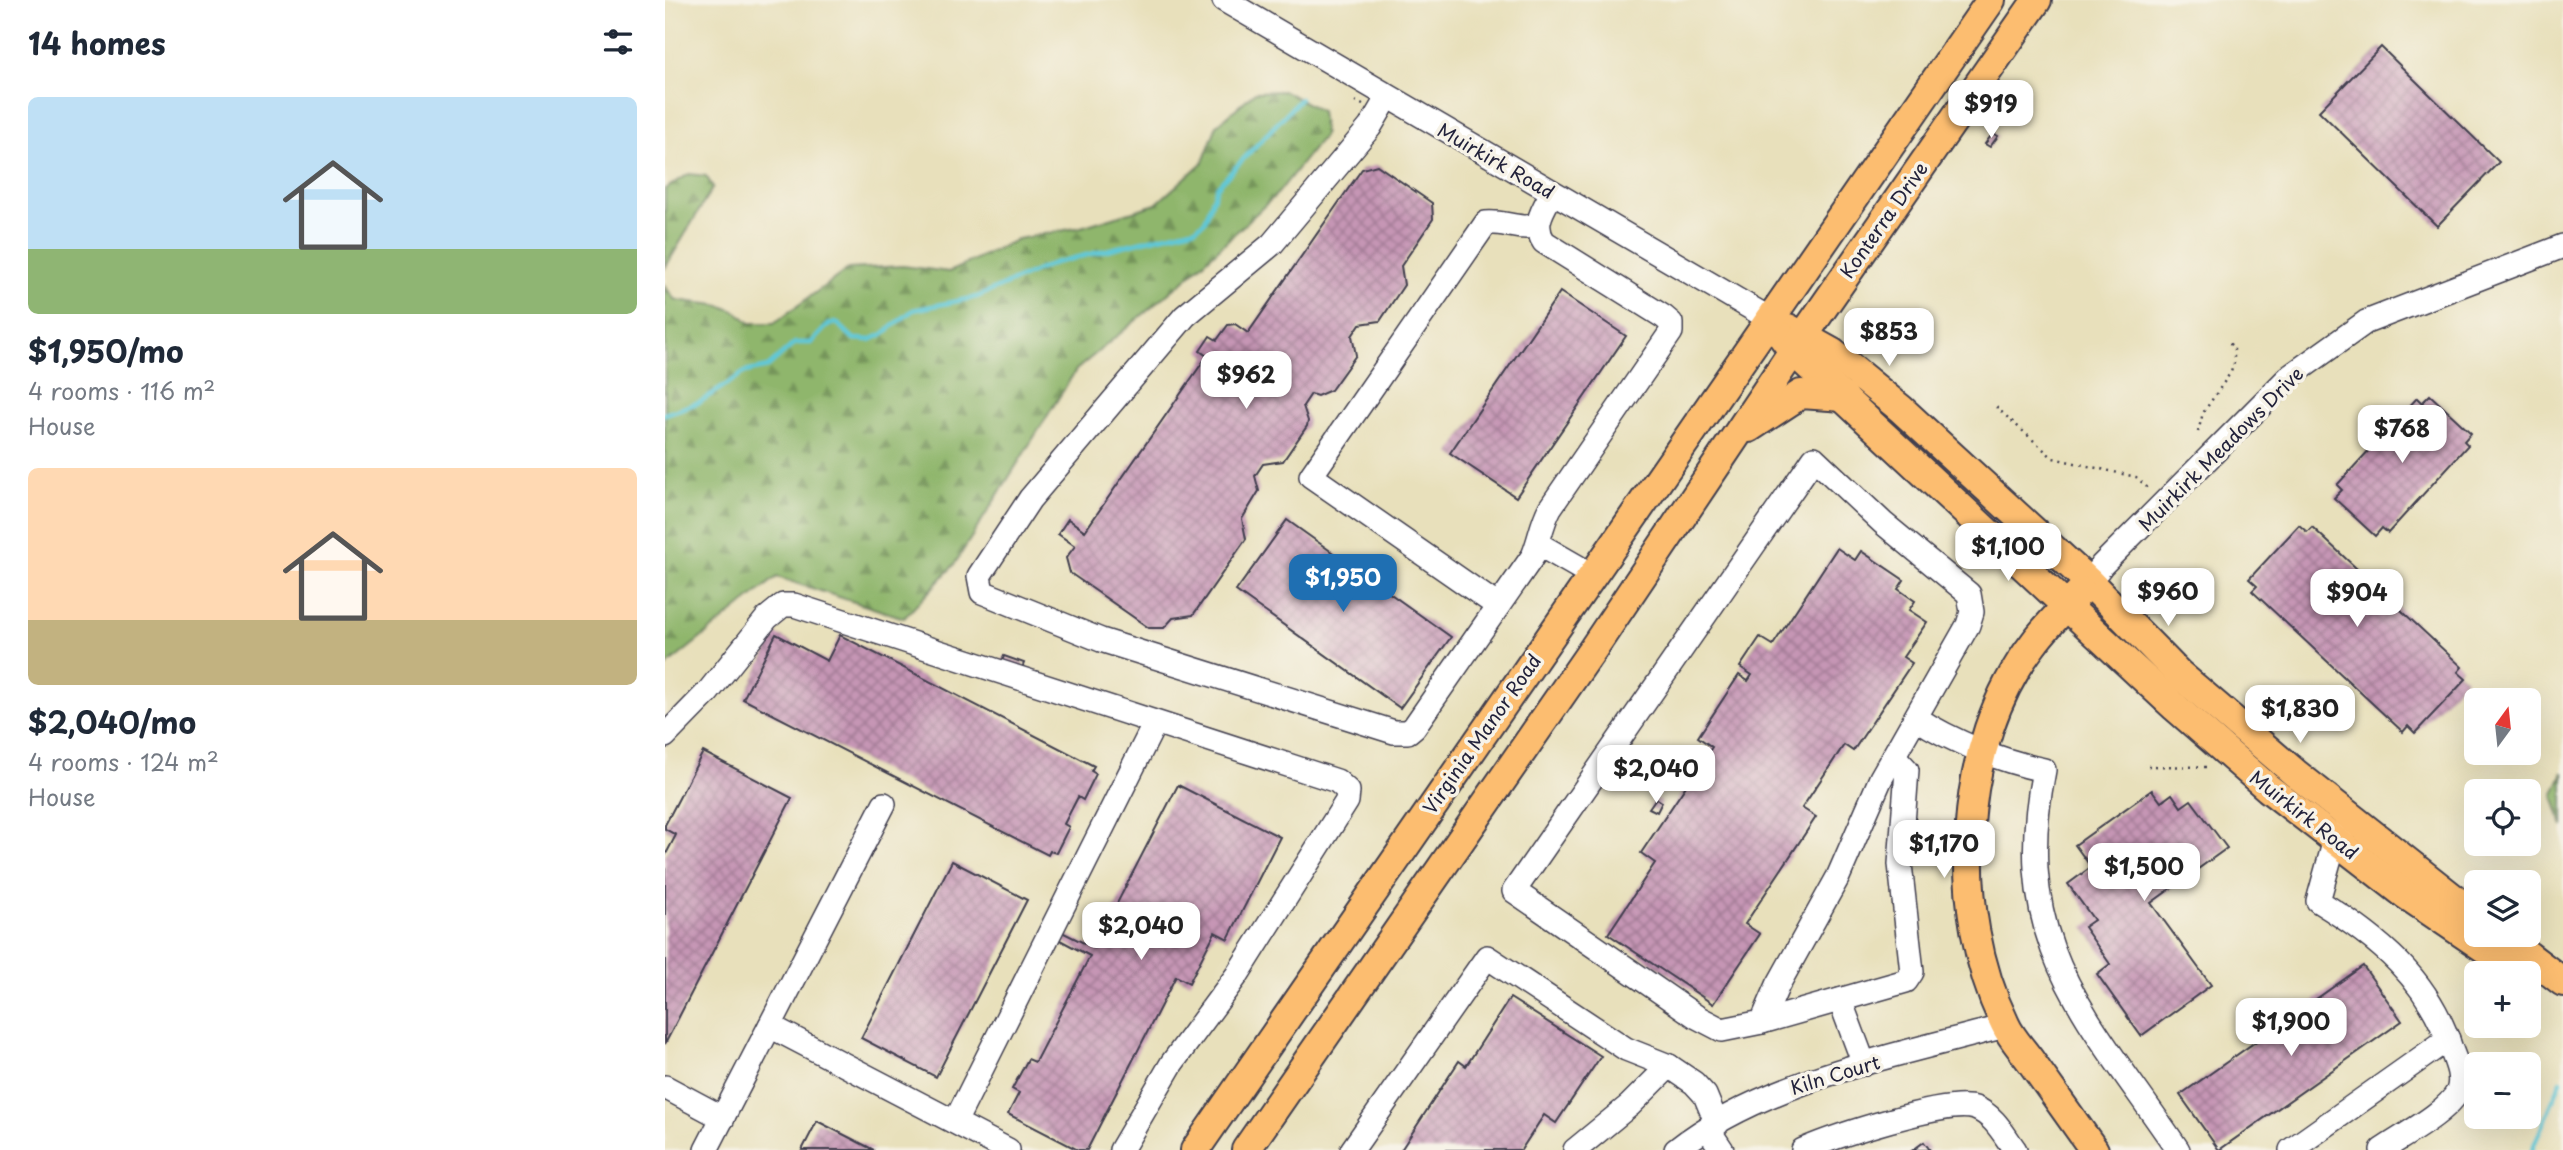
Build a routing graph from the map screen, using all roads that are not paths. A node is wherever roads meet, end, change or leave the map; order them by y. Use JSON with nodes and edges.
{"nodes":[{"id":1,"x":1224,"y":0,"type":"edge"},
{"id":2,"x":1991,"y":0,"type":"edge"},
{"id":3,"x":2036,"y":0,"type":"edge"},
{"id":4,"x":1387,"y":98,"type":"junction"},
{"id":5,"x":1552,"y":193,"type":"junction"},
{"id":6,"x":1538,"y":225,"type":"junction"},
{"id":7,"x":2563,"y":246,"type":"edge"},
{"id":8,"x":1770,"y":319,"type":"junction"},
{"id":9,"x":1798,"y":344,"type":"junction"},
{"id":10,"x":1844,"y":397,"type":"junction"},
{"id":11,"x":1735,"y":438,"type":"junction"},
{"id":12,"x":1538,"y":544,"type":"junction"},
{"id":13,"x":1593,"y":575,"type":"junction"},
{"id":14,"x":2089,"y":582,"type":"junction"},
{"id":15,"x":2068,"y":605,"type":"junction"},
{"id":16,"x":1498,"y":606,"type":"junction"},
{"id":17,"x":1916,"y":718,"type":"junction"},
{"id":18,"x":1155,"y":723,"type":"junction"},
{"id":19,"x":665,"y":736,"type":"edge"},
{"id":20,"x":1984,"y":750,"type":"junction"},
{"id":21,"x":1895,"y":756,"type":"junction"},
{"id":22,"x":884,"y":804,"type":"dead end"},
{"id":23,"x":2344,"y":830,"type":"junction"},
{"id":24,"x":2464,"y":908,"type":"edge"},
{"id":25,"x":2517,"y":947,"type":"edge"},
{"id":26,"x":2503,"y":961,"type":"edge"},
{"id":27,"x":2563,"y":982,"type":"edge"},
{"id":28,"x":2541,"y":987,"type":"edge"},
{"id":29,"x":1840,"y":1000,"type":"junction"},
{"id":30,"x":2563,"y":1003,"type":"edge"},
{"id":31,"x":1762,"y":1021,"type":"junction"},
{"id":32,"x":769,"y":1026,"type":"junction"},
{"id":33,"x":2005,"y":1026,"type":"junction"},
{"id":34,"x":2448,"y":1039,"type":"junction"},
{"id":35,"x":1864,"y":1064,"type":"junction"},
{"id":36,"x":1669,"y":1066,"type":"junction"},
{"id":37,"x":665,"y":1087,"type":"edge"},
{"id":38,"x":723,"y":1118,"type":"junction"},
{"id":39,"x":954,"y":1122,"type":"junction"},
{"id":40,"x":1713,"y":1127,"type":"junction"},
{"id":41,"x":706,"y":1150,"type":"edge"},
{"id":42,"x":1008,"y":1150,"type":"edge"},
{"id":43,"x":1121,"y":1150,"type":"edge"},
{"id":44,"x":1195,"y":1150,"type":"edge"},
{"id":45,"x":1246,"y":1150,"type":"edge"},
{"id":46,"x":1352,"y":1150,"type":"edge"},
{"id":47,"x":1575,"y":1150,"type":"edge"},
{"id":48,"x":1676,"y":1150,"type":"edge"},
{"id":49,"x":1722,"y":1150,"type":"edge"},
{"id":50,"x":1803,"y":1150,"type":"edge"},
{"id":51,"x":2015,"y":1150,"type":"edge"},
{"id":52,"x":2094,"y":1150,"type":"edge"},
{"id":53,"x":2178,"y":1150,"type":"edge"},
{"id":54,"x":2291,"y":1150,"type":"edge"},
{"id":55,"x":2382,"y":1150,"type":"edge"}],
"edges":[{"from":1,"to":4,"type":"street","name":"Muirkirk Road"},
{"from":2,"to":8,"type":"main road","name":"Konterra Drive"},
{"from":3,"to":9,"type":"main road","name":"Konterra Drive"},
{"from":4,"to":5,"type":"street","name":"Muirkirk Road"},
{"from":4,"to":16,"type":"street"},
{"from":5,"to":6,"type":"street"},
{"from":5,"to":8,"type":"street","name":"Muirkirk Road"},
{"from":6,"to":12,"type":"street"},
{"from":6,"to":16,"type":"street"},
{"from":7,"to":14,"type":"street","name":"Muirkirk Meadows Drive"},
{"from":8,"to":9,"type":"main road","name":"Muirkirk Road"},
{"from":8,"to":13,"type":"main road","name":"Virginia Manor Road"},
{"from":9,"to":10,"type":"main road","name":"Muirkirk Road"},
{"from":9,"to":11,"type":"main road"},
{"from":9,"to":14,"type":"main road","name":"Muirkirk Road"},
{"from":10,"to":11,"type":"main road"},
{"from":10,"to":15,"type":"main road","name":"Muirkirk Road"},
{"from":11,"to":45,"type":"main road"},
{"from":12,"to":13,"type":"street"},
{"from":12,"to":16,"type":"street"},
{"from":13,"to":44,"type":"main road","name":"Virginia Manor Road"},
{"from":14,"to":15,"type":"main road","name":"Muirkirk Meadows Drive"},
{"from":14,"to":23,"type":"main road","name":"Muirkirk Road"},
{"from":15,"to":20,"type":"main road","name":"Muirkirk Meadows Drive"},
{"from":15,"to":23,"type":"main road","name":"Muirkirk Road"},
{"from":17,"to":20,"type":"street"},
{"from":17,"to":21,"type":"street"},
{"from":17,"to":31,"type":"street"},
{"from":18,"to":19,"type":"street"},
{"from":18,"to":39,"type":"street"},
{"from":18,"to":43,"type":"street"},
{"from":20,"to":33,"type":"main road","name":"Muirkirk Meadows Drive"},
{"from":20,"to":53,"type":"street"},
{"from":21,"to":29,"type":"street"},
{"from":21,"to":31,"type":"street"},
{"from":22,"to":32,"type":"street"},
{"from":23,"to":24,"type":"main road","name":"Muirkirk Road"},
{"from":23,"to":26,"type":"main road","name":"Muirkirk Road"},
{"from":23,"to":34,"type":"street"},
{"from":25,"to":27,"type":"main road"},
{"from":28,"to":30,"type":"main road"},
{"from":29,"to":31,"type":"street"},
{"from":29,"to":35,"type":"street"},
{"from":32,"to":38,"type":"street"},
{"from":32,"to":39,"type":"street"},
{"from":33,"to":35,"type":"street","name":"Kiln Court"},
{"from":33,"to":52,"type":"main road","name":"Muirkirk Meadows Drive"},
{"from":34,"to":54,"type":"street"},
{"from":34,"to":55,"type":"street"},
{"from":35,"to":40,"type":"street","name":"Kiln Court"},
{"from":36,"to":40,"type":"street"},
{"from":36,"to":46,"type":"street"},
{"from":36,"to":47,"type":"street"},
{"from":37,"to":38,"type":"street"},
{"from":38,"to":41,"type":"street"},
{"from":39,"to":42,"type":"street"},
{"from":40,"to":48,"type":"street","name":"Kiln Court"},
{"from":40,"to":49,"type":"street"},
{"from":50,"to":51,"type":"street"}]}
